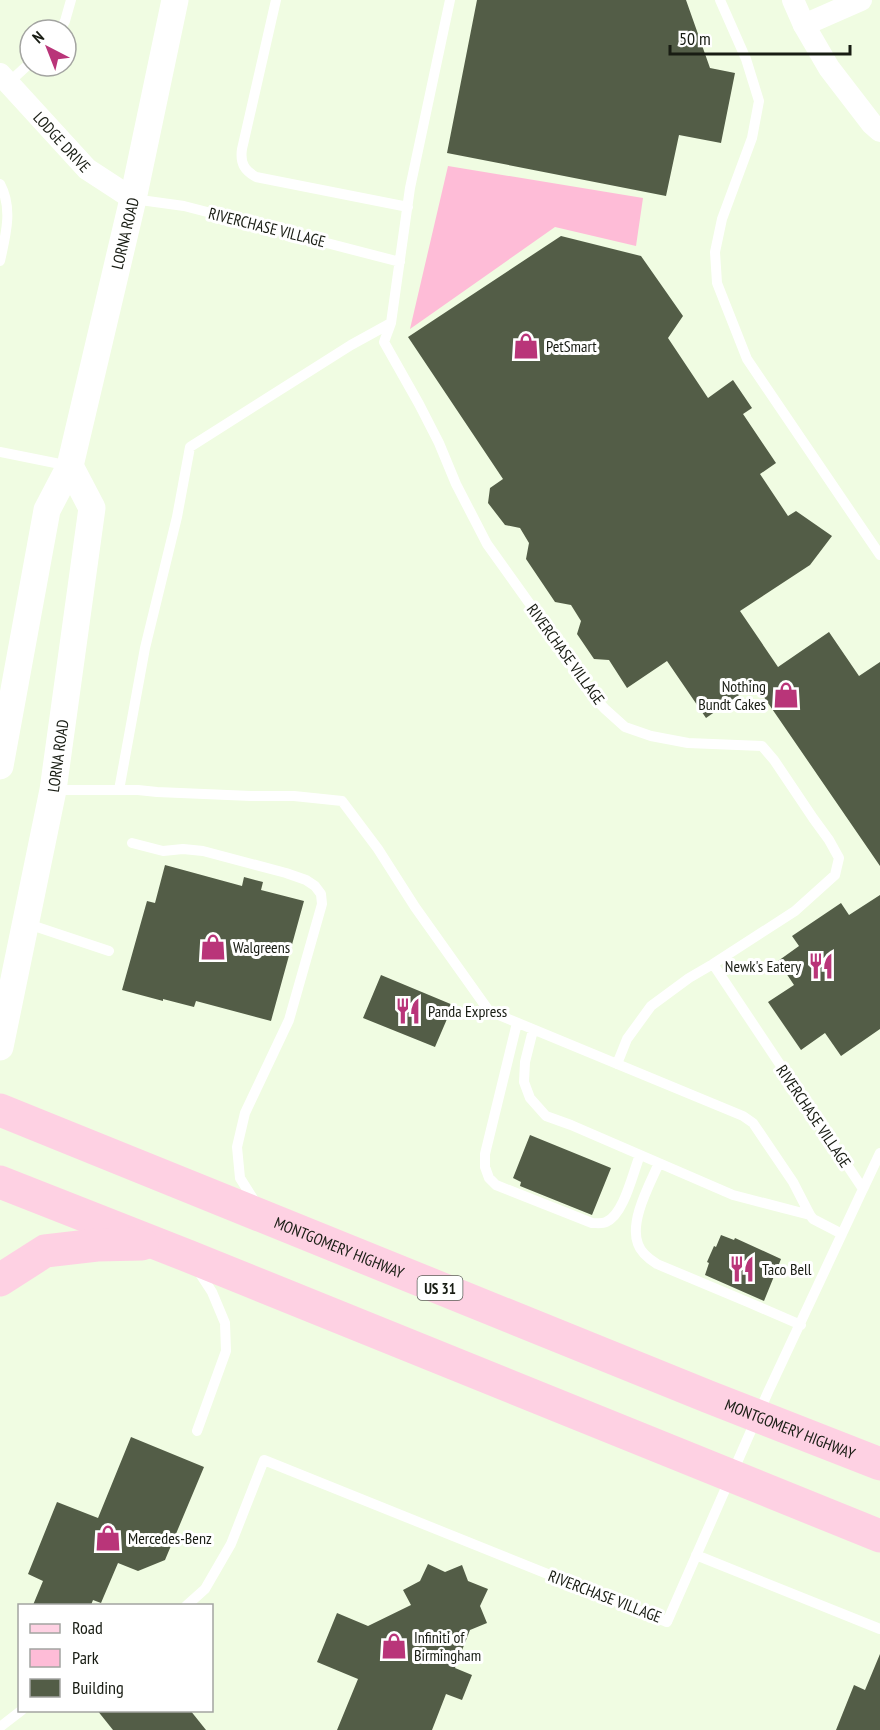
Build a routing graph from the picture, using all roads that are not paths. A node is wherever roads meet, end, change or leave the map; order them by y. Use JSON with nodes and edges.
{"nodes":[{"id":1,"x":71,"y":0,"type":"edge"},
{"id":2,"x":175,"y":0,"type":"edge"},
{"id":3,"x":276,"y":0,"type":"edge"},
{"id":4,"x":450,"y":0,"type":"edge"},
{"id":5,"x":720,"y":0,"type":"edge"},
{"id":6,"x":792,"y":0,"type":"edge"},
{"id":7,"x":861,"y":0,"type":"edge"},
{"id":8,"x":66,"y":18,"type":"edge"},
{"id":9,"x":804,"y":25,"type":"junction"},
{"id":10,"x":18,"y":71,"type":"edge"},
{"id":11,"x":3,"y":82,"type":"edge"},
{"id":12,"x":880,"y":131,"type":"edge"},
{"id":13,"x":0,"y":184,"type":"edge"},
{"id":14,"x":133,"y":199,"type":"junction"},
{"id":15,"x":408,"y":207,"type":"junction"},
{"id":16,"x":0,"y":261,"type":"edge"},
{"id":17,"x":400,"y":262,"type":"junction"},
{"id":18,"x":391,"y":323,"type":"junction"},
{"id":19,"x":0,"y":452,"type":"edge"},
{"id":20,"x":70,"y":466,"type":"junction"},
{"id":21,"x":880,"y":555,"type":"edge"},
{"id":22,"x":3,"y":731,"type":"edge"},
{"id":23,"x":0,"y":766,"type":"edge"},
{"id":24,"x":53,"y":790,"type":"junction"},
{"id":25,"x":119,"y":790,"type":"junction"},
{"id":26,"x":132,"y":843,"type":"dead end"},
{"id":27,"x":25,"y":923,"type":"junction"},
{"id":28,"x":109,"y":951,"type":"dead end"},
{"id":29,"x":713,"y":964,"type":"junction"},
{"id":30,"x":517,"y":1023,"type":"junction"},
{"id":31,"x":533,"y":1030,"type":"junction"},
{"id":32,"x":0,"y":1047,"type":"edge"},
{"id":33,"x":617,"y":1064,"type":"junction"},
{"id":34,"x":0,"y":1110,"type":"edge"},
{"id":35,"x":880,"y":1153,"type":"edge"},
{"id":36,"x":640,"y":1155,"type":"junction"},
{"id":37,"x":659,"y":1163,"type":"junction"},
{"id":38,"x":0,"y":1182,"type":"edge"},
{"id":39,"x":863,"y":1189,"type":"junction"},
{"id":40,"x":810,"y":1215,"type":"junction"},
{"id":41,"x":265,"y":1217,"type":"junction"},
{"id":42,"x":842,"y":1234,"type":"junction"},
{"id":43,"x":159,"y":1244,"type":"junction"},
{"id":44,"x":189,"y":1256,"type":"junction"},
{"id":45,"x":0,"y":1280,"type":"edge"},
{"id":46,"x":801,"y":1325,"type":"junction"},
{"id":47,"x":758,"y":1416,"type":"junction"},
{"id":48,"x":197,"y":1431,"type":"dead end"},
{"id":49,"x":880,"y":1464,"type":"edge"},
{"id":50,"x":731,"y":1475,"type":"junction"},
{"id":51,"x":880,"y":1536,"type":"edge"},
{"id":52,"x":696,"y":1555,"type":"junction"},
{"id":53,"x":187,"y":1604,"type":"edge"},
{"id":54,"x":880,"y":1629,"type":"edge"},
{"id":55,"x":19,"y":1712,"type":"edge"},
{"id":56,"x":0,"y":1727,"type":"edge"}],
"edges":[{"from":1,"to":8,"type":"lane"},
{"from":2,"to":14,"type":"street","name":"LORNA ROAD"},
{"from":3,"to":15,"type":"lane"},
{"from":4,"to":15,"type":"lane","name":"RIVERCHASE VILLAGE"},
{"from":5,"to":21,"type":"lane"},
{"from":6,"to":9,"type":"street"},
{"from":7,"to":9,"type":"street"},
{"from":9,"to":12,"type":"street"},
{"from":10,"to":11,"type":"lane"},
{"from":11,"to":14,"type":"street","name":"LODGE DRIVE"},
{"from":13,"to":16,"type":"lane"},
{"from":14,"to":17,"type":"lane","name":"RIVERCHASE VILLAGE"},
{"from":14,"to":20,"type":"street","name":"LORNA ROAD"},
{"from":15,"to":17,"type":"lane","name":"RIVERCHASE VILLAGE"},
{"from":17,"to":18,"type":"lane","name":"RIVERCHASE VILLAGE"},
{"from":18,"to":25,"type":"lane"},
{"from":18,"to":29,"type":"lane","name":"RIVERCHASE VILLAGE"},
{"from":19,"to":20,"type":"lane"},
{"from":20,"to":22,"type":"street","name":"LORNA ROAD"},
{"from":20,"to":24,"type":"street","name":"LORNA ROAD"},
{"from":22,"to":23,"type":"street","name":"LORNA ROAD"},
{"from":24,"to":25,"type":"lane"},
{"from":24,"to":27,"type":"street","name":"LORNA ROAD"},
{"from":25,"to":30,"type":"lane"},
{"from":26,"to":41,"type":"lane"},
{"from":27,"to":28,"type":"lane"},
{"from":27,"to":32,"type":"street","name":"LORNA ROAD"},
{"from":29,"to":33,"type":"lane"},
{"from":29,"to":39,"type":"lane","name":"RIVERCHASE VILLAGE"},
{"from":30,"to":31,"type":"lane"},
{"from":30,"to":36,"type":"lane"},
{"from":31,"to":33,"type":"lane"},
{"from":31,"to":36,"type":"lane"},
{"from":33,"to":40,"type":"lane"},
{"from":34,"to":41,"type":"main road","name":"MONTGOMERY HIGHWAY","number":"US 31"},
{"from":35,"to":39,"type":"lane"},
{"from":36,"to":37,"type":"lane"},
{"from":37,"to":40,"type":"lane"},
{"from":37,"to":46,"type":"lane"},
{"from":38,"to":43,"type":"main road"},
{"from":39,"to":42,"type":"lane","name":"RIVERCHASE VILLAGE"},
{"from":40,"to":42,"type":"lane"},
{"from":41,"to":47,"type":"main road","name":"MONTGOMERY HIGHWAY","number":"US 31"},
{"from":42,"to":46,"type":"lane","name":"RIVERCHASE VILLAGE"},
{"from":43,"to":44,"type":"main road"},
{"from":43,"to":45,"type":"main road"},
{"from":44,"to":48,"type":"lane"},
{"from":44,"to":50,"type":"main road"},
{"from":46,"to":47,"type":"lane","name":"RIVERCHASE VILLAGE"},
{"from":47,"to":49,"type":"main road","name":"MONTGOMERY HIGHWAY","number":"US 31"},
{"from":47,"to":50,"type":"lane","name":"RIVERCHASE VILLAGE"},
{"from":50,"to":51,"type":"main road"},
{"from":50,"to":52,"type":"lane","name":"RIVERCHASE VILLAGE"},
{"from":52,"to":53,"type":"lane","name":"RIVERCHASE VILLAGE"},
{"from":52,"to":54,"type":"lane"},
{"from":55,"to":56,"type":"lane"}]}
